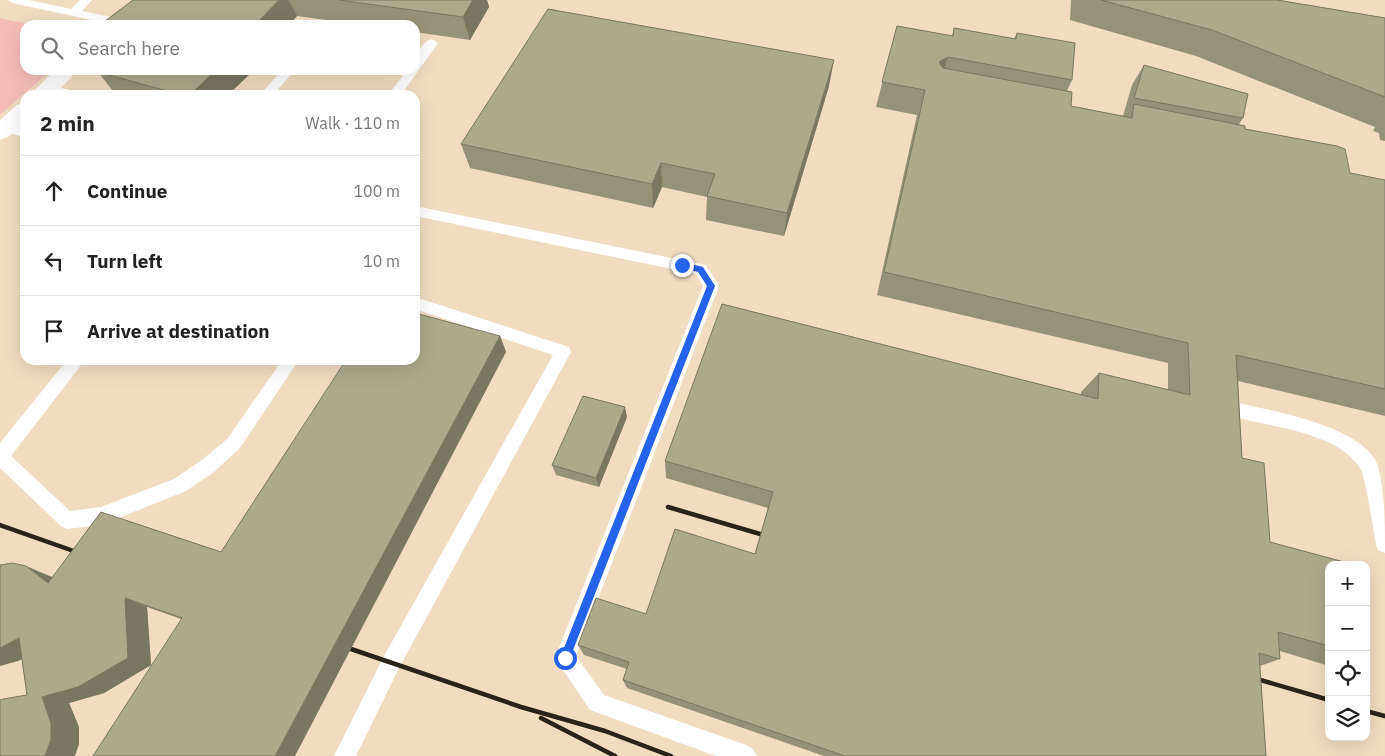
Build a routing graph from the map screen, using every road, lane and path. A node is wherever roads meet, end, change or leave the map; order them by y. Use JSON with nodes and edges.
{"nodes":[{"id":1,"x":13,"y":0,"type":"edge"},
{"id":2,"x":86,"y":0,"type":"edge"},
{"id":3,"x":73,"y":13,"type":"junction"},
{"id":4,"x":120,"y":19,"type":"edge"},
{"id":5,"x":432,"y":43,"type":"dead end"},
{"id":6,"x":420,"y":60,"type":"edge"},
{"id":7,"x":63,"y":75,"type":"edge"},
{"id":8,"x":284,"y":75,"type":"edge"},
{"id":9,"x":408,"y":75,"type":"edge"},
{"id":10,"x":47,"y":90,"type":"edge"},
{"id":11,"x":271,"y":90,"type":"edge"},
{"id":12,"x":398,"y":90,"type":"edge"},
{"id":13,"x":20,"y":117,"type":"edge"},
{"id":14,"x":10,"y":131,"type":"edge"},
{"id":15,"x":420,"y":212,"type":"edge"},
{"id":16,"x":420,"y":305,"type":"edge"},
{"id":17,"x":73,"y":365,"type":"edge"},
{"id":18,"x":288,"y":365,"type":"edge"},
{"id":19,"x":1229,"y":408,"type":"edge"},
{"id":20,"x":0,"y":456,"type":"edge"},
{"id":21,"x":1385,"y":544,"type":"edge"},
{"id":22,"x":345,"y":756,"type":"edge"},
{"id":23,"x":746,"y":756,"type":"edge"}],
"edges":[{"from":1,"to":3,"type":"lane"},
{"from":2,"to":3,"type":"lane"},
{"from":3,"to":4,"type":"lane"},
{"from":5,"to":6,"type":"lane"},
{"from":7,"to":10,"type":"street"},
{"from":8,"to":11,"type":"lane"},
{"from":9,"to":12,"type":"lane"},
{"from":13,"to":14,"type":"street"},
{"from":15,"to":23,"type":"lane"},
{"from":16,"to":22,"type":"lane"},
{"from":17,"to":20,"type":"lane"},
{"from":18,"to":20,"type":"lane"},
{"from":19,"to":21,"type":"lane"}]}
